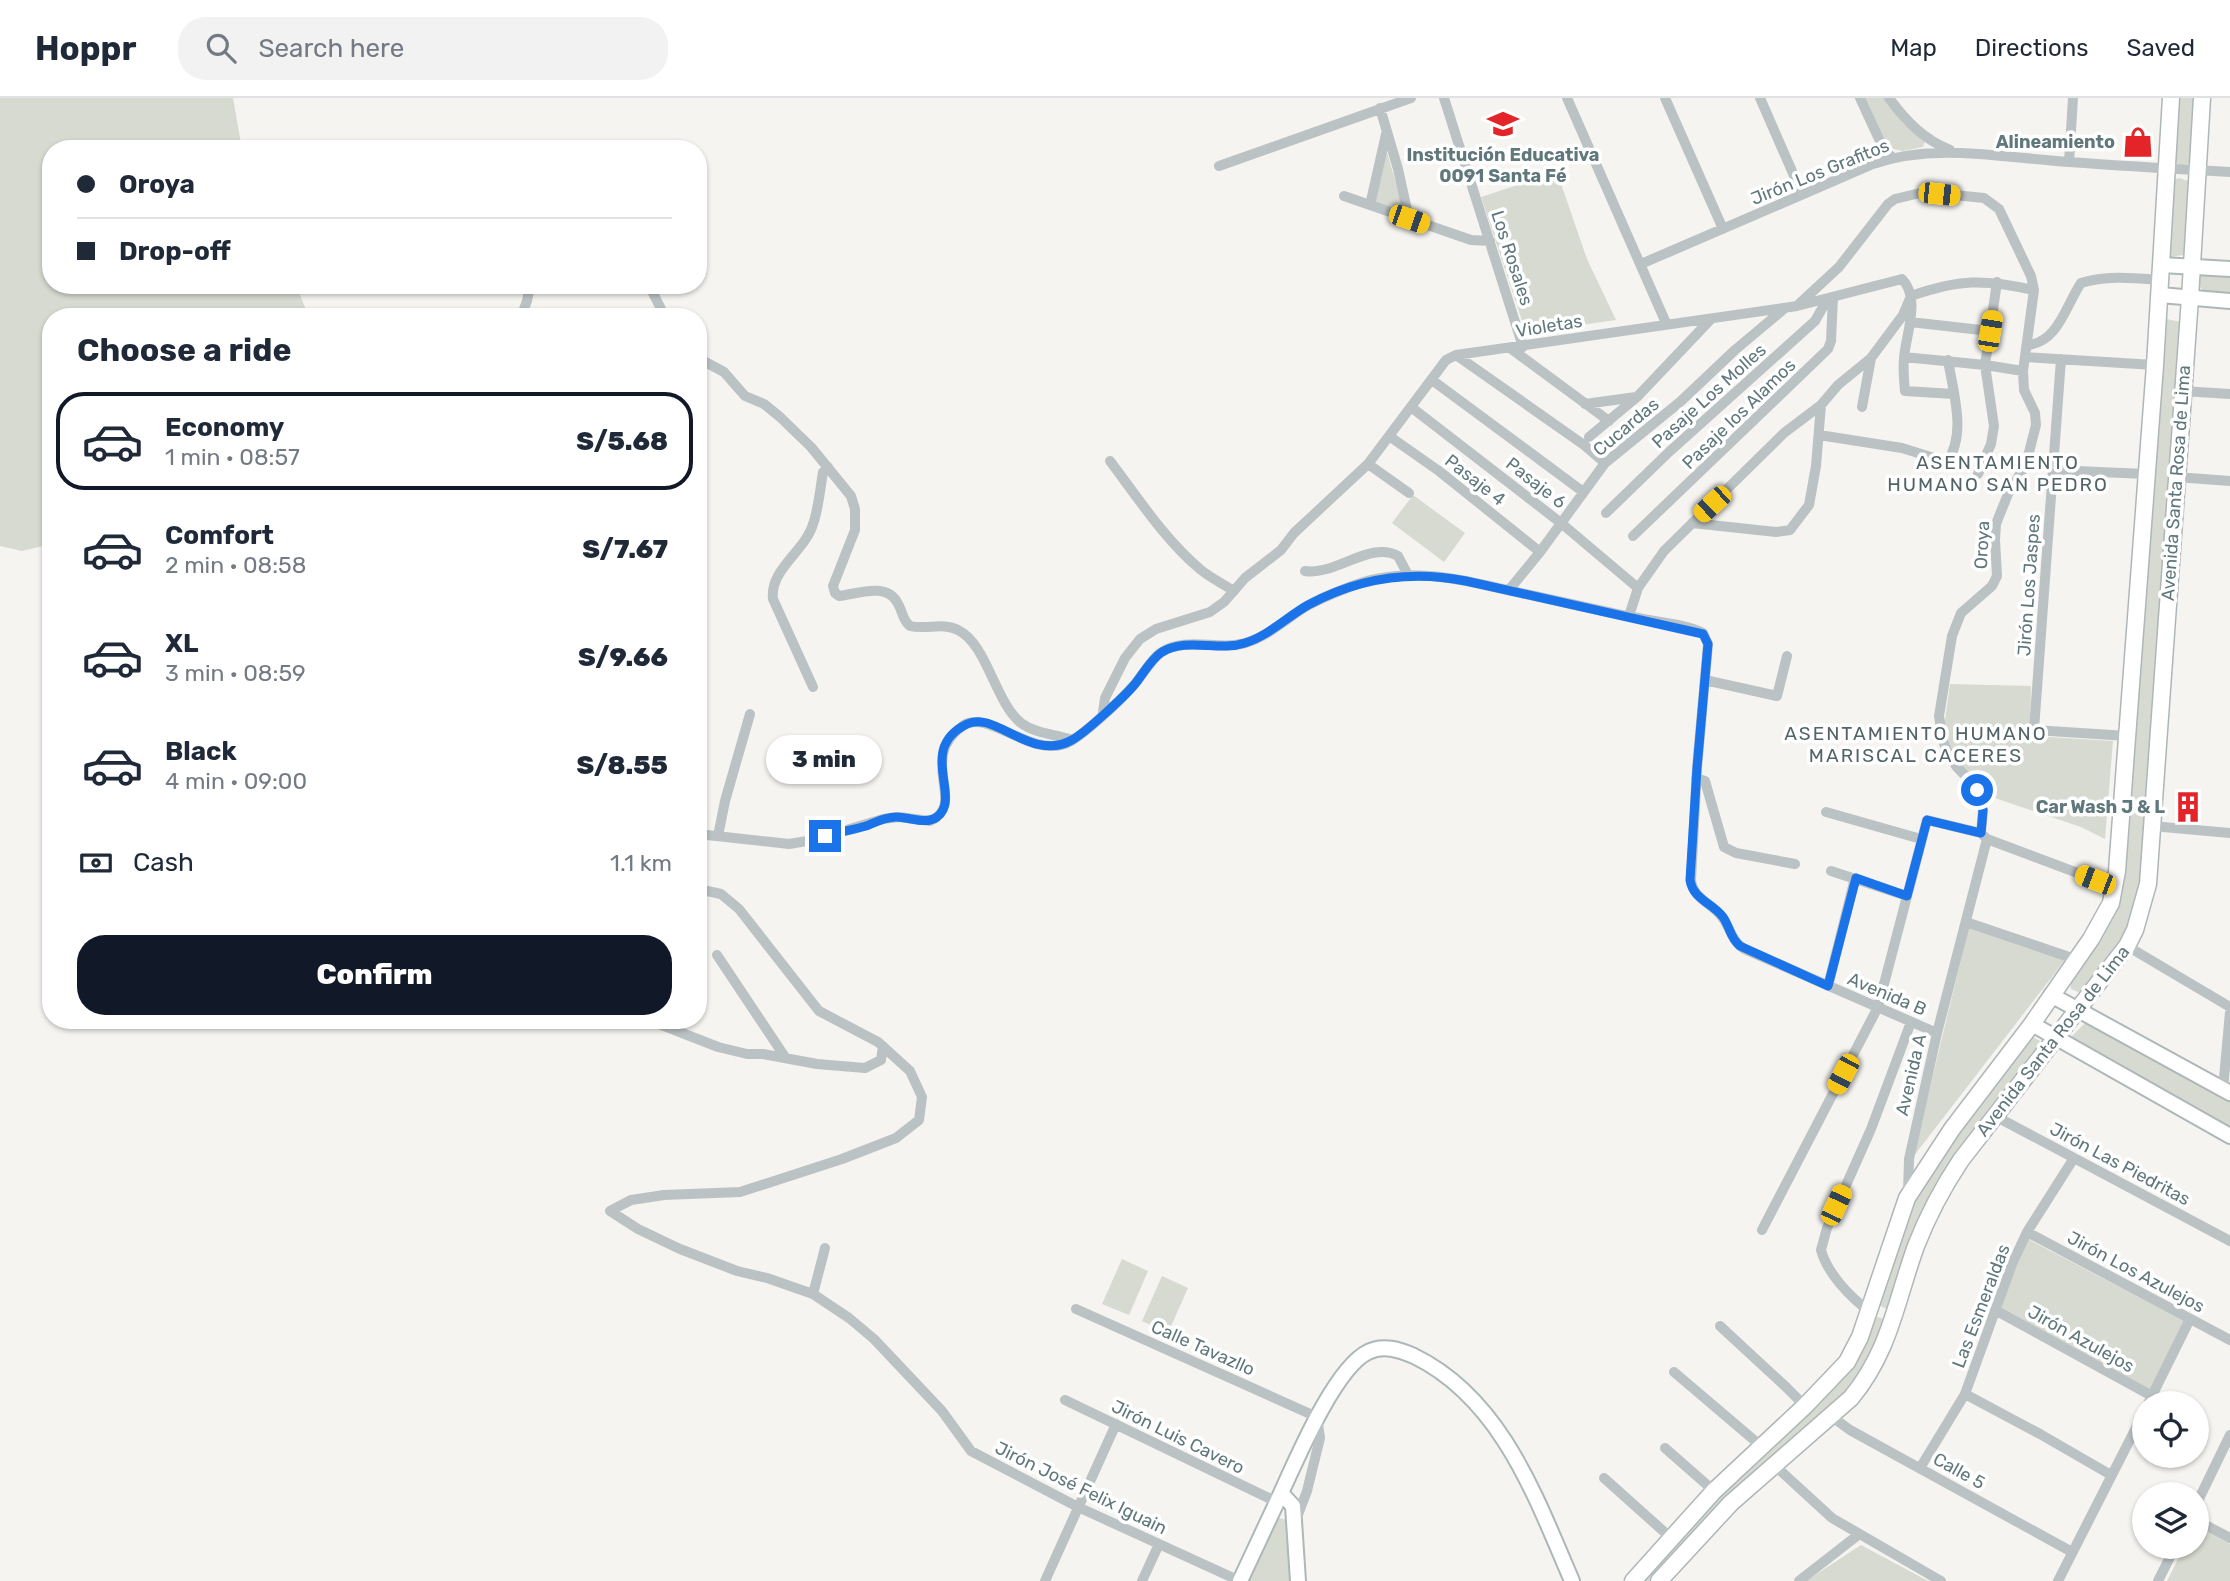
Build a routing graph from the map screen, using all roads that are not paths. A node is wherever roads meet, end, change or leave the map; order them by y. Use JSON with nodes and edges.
{"nodes":[{"id":1,"x":1411,"y":98,"type":"edge"},
{"id":2,"x":1444,"y":98,"type":"edge"},
{"id":3,"x":1567,"y":98,"type":"edge"},
{"id":4,"x":1665,"y":98,"type":"edge"},
{"id":5,"x":1760,"y":98,"type":"edge"},
{"id":6,"x":1860,"y":98,"type":"edge"},
{"id":7,"x":1889,"y":98,"type":"edge"},
{"id":8,"x":2073,"y":98,"type":"edge"},
{"id":9,"x":2171,"y":98,"type":"edge"},
{"id":10,"x":2202,"y":98,"type":"edge"},
{"id":11,"x":1380,"y":108,"type":"junction"},
{"id":12,"x":1387,"y":134,"type":"junction"},
{"id":13,"x":1954,"y":152,"type":"junction"},
{"id":14,"x":1892,"y":157,"type":"junction"},
{"id":15,"x":2069,"y":162,"type":"junction"},
{"id":16,"x":1219,"y":166,"type":"dead end"},
{"id":17,"x":2167,"y":168,"type":"junction"},
{"id":18,"x":2197,"y":170,"type":"junction"},
{"id":19,"x":2230,"y":172,"type":"edge"},
{"id":20,"x":1802,"y":194,"type":"junction"},
{"id":21,"x":1343,"y":196,"type":"dead end"},
{"id":22,"x":1370,"y":205,"type":"junction"},
{"id":23,"x":1409,"y":219,"type":"junction"},
{"id":24,"x":1723,"y":229,"type":"junction"},
{"id":25,"x":1490,"y":241,"type":"junction"},
{"id":26,"x":1641,"y":264,"type":"junction"},
{"id":27,"x":2192,"y":267,"type":"junction"},
{"id":28,"x":2230,"y":269,"type":"edge"},
{"id":29,"x":2161,"y":280,"type":"junction"},
{"id":30,"x":1997,"y":282,"type":"junction"},
{"id":31,"x":2034,"y":290,"type":"junction"},
{"id":32,"x":1910,"y":296,"type":"junction"},
{"id":33,"x":1830,"y":298,"type":"junction"},
{"id":34,"x":2190,"y":298,"type":"junction"},
{"id":35,"x":2230,"y":301,"type":"edge"},
{"id":36,"x":1797,"y":306,"type":"junction"},
{"id":37,"x":1785,"y":308,"type":"junction"},
{"id":38,"x":1711,"y":319,"type":"junction"},
{"id":39,"x":1910,"y":322,"type":"junction"},
{"id":40,"x":1666,"y":323,"type":"junction"},
{"id":41,"x":1990,"y":331,"type":"junction"},
{"id":42,"x":2027,"y":345,"type":"junction"},
{"id":43,"x":1524,"y":347,"type":"junction"},
{"id":44,"x":1510,"y":348,"type":"junction"},
{"id":45,"x":1456,"y":355,"type":"junction"},
{"id":46,"x":1904,"y":357,"type":"junction"},
{"id":47,"x":2025,"y":357,"type":"junction"},
{"id":48,"x":1871,"y":358,"type":"junction"},
{"id":49,"x":2061,"y":359,"type":"junction"},
{"id":50,"x":1948,"y":360,"type":"junction"},
{"id":51,"x":707,"y":363,"type":"edge"},
{"id":52,"x":1985,"y":365,"type":"junction"},
{"id":53,"x":2155,"y":365,"type":"junction"},
{"id":54,"x":2023,"y":371,"type":"junction"},
{"id":55,"x":1432,"y":380,"type":"junction"},
{"id":56,"x":2182,"y":391,"type":"junction"},
{"id":57,"x":1954,"y":394,"type":"junction"},
{"id":58,"x":2230,"y":394,"type":"edge"},
{"id":59,"x":1637,"y":397,"type":"junction"},
{"id":60,"x":1585,"y":404,"type":"junction"},
{"id":61,"x":1821,"y":405,"type":"junction"},
{"id":62,"x":1411,"y":407,"type":"junction"},
{"id":63,"x":1862,"y":407,"type":"dead end"},
{"id":64,"x":1609,"y":421,"type":"junction"},
{"id":65,"x":1819,"y":435,"type":"junction"},
{"id":66,"x":1389,"y":436,"type":"junction"},
{"id":67,"x":1590,"y":437,"type":"dead end"},
{"id":68,"x":1110,"y":461,"type":"dead end"},
{"id":69,"x":1605,"y":463,"type":"junction"},
{"id":70,"x":1368,"y":464,"type":"junction"},
{"id":71,"x":828,"y":467,"type":"junction"},
{"id":72,"x":2053,"y":470,"type":"junction"},
{"id":73,"x":1978,"y":474,"type":"dead end"},
{"id":74,"x":2147,"y":474,"type":"junction"},
{"id":75,"x":2176,"y":477,"type":"junction"},
{"id":76,"x":2230,"y":481,"type":"edge"},
{"id":77,"x":1582,"y":491,"type":"junction"},
{"id":78,"x":1409,"y":493,"type":"dead end"},
{"id":79,"x":1606,"y":513,"type":"dead end"},
{"id":80,"x":1561,"y":523,"type":"junction"},
{"id":81,"x":1692,"y":523,"type":"junction"},
{"id":82,"x":1633,"y":536,"type":"dead end"},
{"id":83,"x":1540,"y":552,"type":"junction"},
{"id":84,"x":1305,"y":570,"type":"dead end"},
{"id":85,"x":1408,"y":575,"type":"junction"},
{"id":86,"x":1638,"y":588,"type":"junction"},
{"id":87,"x":1509,"y":590,"type":"junction"},
{"id":88,"x":1234,"y":591,"type":"junction"},
{"id":89,"x":1629,"y":617,"type":"junction"},
{"id":90,"x":1787,"y":656,"type":"dead end"},
{"id":91,"x":1704,"y":680,"type":"junction"},
{"id":92,"x":813,"y":687,"type":"dead end"},
{"id":93,"x":1103,"y":713,"type":"junction"},
{"id":94,"x":750,"y":714,"type":"dead end"},
{"id":95,"x":2127,"y":736,"type":"junction"},
{"id":96,"x":1072,"y":740,"type":"junction"},
{"id":97,"x":1696,"y":778,"type":"junction"},
{"id":98,"x":1826,"y":812,"type":"dead end"},
{"id":99,"x":2152,"y":826,"type":"junction"},
{"id":100,"x":2230,"y":833,"type":"edge"},
{"id":101,"x":707,"y":835,"type":"edge"},
{"id":102,"x":718,"y":836,"type":"junction"},
{"id":103,"x":1984,"y":836,"type":"junction"},
{"id":104,"x":1921,"y":839,"type":"junction"},
{"id":105,"x":1795,"y":864,"type":"dead end"},
{"id":106,"x":1831,"y":871,"type":"dead end"},
{"id":107,"x":1856,"y":878,"type":"junction"},
{"id":108,"x":2115,"y":887,"type":"junction"},
{"id":109,"x":707,"y":891,"type":"edge"},
{"id":110,"x":1907,"y":896,"type":"junction"},
{"id":111,"x":1966,"y":922,"type":"junction"},
{"id":112,"x":2127,"y":946,"type":"junction"},
{"id":113,"x":717,"y":955,"type":"dead end"},
{"id":114,"x":2075,"y":959,"type":"junction"},
{"id":115,"x":1828,"y":986,"type":"junction"},
{"id":116,"x":2051,"y":995,"type":"junction"},
{"id":117,"x":1878,"y":1007,"type":"junction"},
{"id":118,"x":2230,"y":1010,"type":"edge"},
{"id":119,"x":2077,"y":1011,"type":"junction"},
{"id":120,"x":1911,"y":1022,"type":"junction"},
{"id":121,"x":2032,"y":1024,"type":"junction"},
{"id":122,"x":672,"y":1029,"type":"edge"},
{"id":123,"x":1937,"y":1033,"type":"junction"},
{"id":124,"x":2055,"y":1038,"type":"junction"},
{"id":125,"x":883,"y":1046,"type":"junction"},
{"id":126,"x":785,"y":1057,"type":"junction"},
{"id":127,"x":2226,"y":1091,"type":"edge"},
{"id":128,"x":1995,"y":1116,"type":"junction"},
{"id":129,"x":2230,"y":1136,"type":"edge"},
{"id":130,"x":2074,"y":1158,"type":"junction"},
{"id":131,"x":1908,"y":1198,"type":"junction"},
{"id":132,"x":1762,"y":1230,"type":"dead end"},
{"id":133,"x":2027,"y":1232,"type":"junction"},
{"id":134,"x":2230,"y":1241,"type":"edge"},
{"id":135,"x":825,"y":1248,"type":"dead end"},
{"id":136,"x":813,"y":1294,"type":"junction"},
{"id":137,"x":1076,"y":1309,"type":"dead end"},
{"id":138,"x":1995,"y":1310,"type":"junction"},
{"id":139,"x":1869,"y":1311,"type":"junction"},
{"id":140,"x":1895,"y":1316,"type":"junction"},
{"id":141,"x":2190,"y":1319,"type":"junction"},
{"id":142,"x":1720,"y":1326,"type":"dead end"},
{"id":143,"x":2230,"y":1340,"type":"edge"},
{"id":144,"x":1674,"y":1372,"type":"dead end"},
{"id":145,"x":2134,"y":1391,"type":"edge"},
{"id":146,"x":2154,"y":1391,"type":"edge"},
{"id":147,"x":1965,"y":1394,"type":"junction"},
{"id":148,"x":1065,"y":1400,"type":"dead end"},
{"id":149,"x":1805,"y":1406,"type":"junction"},
{"id":150,"x":1831,"y":1416,"type":"junction"},
{"id":151,"x":1317,"y":1417,"type":"junction"},
{"id":152,"x":1116,"y":1424,"type":"junction"},
{"id":153,"x":2132,"y":1435,"type":"edge"},
{"id":154,"x":2230,"y":1437,"type":"edge"},
{"id":155,"x":1761,"y":1446,"type":"junction"},
{"id":156,"x":1665,"y":1448,"type":"dead end"},
{"id":157,"x":1773,"y":1464,"type":"junction"},
{"id":158,"x":1920,"y":1468,"type":"junction"},
{"id":159,"x":2111,"y":1475,"type":"junction"},
{"id":160,"x":1604,"y":1478,"type":"dead end"},
{"id":161,"x":2208,"y":1482,"type":"edge"},
{"id":162,"x":1714,"y":1491,"type":"junction"},
{"id":163,"x":1279,"y":1497,"type":"junction"},
{"id":164,"x":1078,"y":1507,"type":"junction"},
{"id":165,"x":1296,"y":1521,"type":"junction"},
{"id":166,"x":2209,"y":1527,"type":"edge"},
{"id":167,"x":1858,"y":1535,"type":"junction"},
{"id":168,"x":1671,"y":1538,"type":"junction"},
{"id":169,"x":2230,"y":1538,"type":"edge"},
{"id":170,"x":1159,"y":1544,"type":"junction"},
{"id":171,"x":2072,"y":1552,"type":"junction"},
{"id":172,"x":2169,"y":1559,"type":"edge"},
{"id":173,"x":1045,"y":1581,"type":"edge"},
{"id":174,"x":1142,"y":1581,"type":"edge"},
{"id":175,"x":1240,"y":1581,"type":"edge"},
{"id":176,"x":1298,"y":1581,"type":"edge"},
{"id":177,"x":1572,"y":1581,"type":"edge"},
{"id":178,"x":1633,"y":1581,"type":"edge"},
{"id":179,"x":1659,"y":1581,"type":"edge"},
{"id":180,"x":1799,"y":1581,"type":"edge"},
{"id":181,"x":1941,"y":1581,"type":"edge"},
{"id":182,"x":2058,"y":1581,"type":"edge"},
{"id":183,"x":2158,"y":1581,"type":"edge"}],
"edges":[{"from":1,"to":11,"type":"street"},
{"from":2,"to":25,"type":"street","name":"Los Rosales"},
{"from":3,"to":26,"type":"street"},
{"from":4,"to":24,"type":"street"},
{"from":5,"to":20,"type":"street"},
{"from":6,"to":14,"type":"street"},
{"from":7,"to":13,"type":"street"},
{"from":8,"to":15,"type":"street"},
{"from":9,"to":17,"type":"main road","name":"Avenida Santa Rosa de Lima"},
{"from":10,"to":18,"type":"main road","name":"Avenida Santa Rosa de Lima"},
{"from":11,"to":12,"type":"street"},
{"from":11,"to":16,"type":"street"},
{"from":12,"to":22,"type":"street"},
{"from":12,"to":23,"type":"street"},
{"from":13,"to":14,"type":"street","name":"Jirón Los Grafitos"},
{"from":13,"to":15,"type":"street","name":"Jirón Los Grafitos"},
{"from":14,"to":20,"type":"street","name":"Jirón Los Grafitos"},
{"from":15,"to":17,"type":"street","name":"Jirón Los Grafitos"},
{"from":17,"to":18,"type":"street","name":"Jirón Los Grafitos"},
{"from":17,"to":29,"type":"main road","name":"Avenida Santa Rosa de Lima"},
{"from":18,"to":19,"type":"street","name":"Jirón Los Grafitos"},
{"from":18,"to":27,"type":"main road","name":"Avenida Santa Rosa de Lima"},
{"from":20,"to":24,"type":"street","name":"Jirón Los Grafitos"},
{"from":21,"to":22,"type":"street"},
{"from":22,"to":23,"type":"street"},
{"from":23,"to":25,"type":"street"},
{"from":24,"to":26,"type":"street","name":"Jirón Los Grafitos"},
{"from":25,"to":43,"type":"street","name":"Los Rosales"},
{"from":26,"to":40,"type":"street"},
{"from":27,"to":28,"type":"main road"},
{"from":27,"to":29,"type":"main road"},
{"from":27,"to":34,"type":"main road","name":"Avenida Santa Rosa de Lima"},
{"from":29,"to":34,"type":"main road"},
{"from":29,"to":42,"type":"street"},
{"from":29,"to":53,"type":"main road","name":"Avenida Santa Rosa de Lima"},
{"from":30,"to":31,"type":"street"},
{"from":30,"to":32,"type":"street"},
{"from":30,"to":41,"type":"street"},
{"from":31,"to":36,"type":"street","name":"Oroya"},
{"from":31,"to":42,"type":"street","name":"Oroya"},
{"from":32,"to":33,"type":"street","name":"Violetas"},
{"from":32,"to":39,"type":"street"},
{"from":32,"to":48,"type":"street"},
{"from":33,"to":36,"type":"street","name":"Violetas"},
{"from":33,"to":79,"type":"street","name":"Pasaje Los Molles"},
{"from":33,"to":82,"type":"street","name":"Pasaje los Alamos"},
{"from":34,"to":35,"type":"main road"},
{"from":34,"to":56,"type":"main road","name":"Avenida Santa Rosa de Lima"},
{"from":36,"to":37,"type":"street","name":"Violetas"},
{"from":37,"to":38,"type":"street","name":"Violetas"},
{"from":37,"to":69,"type":"street","name":"Cucardas"},
{"from":38,"to":40,"type":"street","name":"Violetas"},
{"from":38,"to":59,"type":"street"},
{"from":39,"to":41,"type":"street"},
{"from":39,"to":46,"type":"street"},
{"from":40,"to":43,"type":"street","name":"Violetas"},
{"from":41,"to":52,"type":"street"},
{"from":42,"to":47,"type":"street","name":"Oroya"},
{"from":43,"to":44,"type":"street","name":"Violetas"},
{"from":44,"to":45,"type":"street","name":"Violetas"},
{"from":44,"to":60,"type":"street"},
{"from":45,"to":55,"type":"street"},
{"from":45,"to":69,"type":"street"},
{"from":46,"to":50,"type":"street"},
{"from":46,"to":57,"type":"street"},
{"from":47,"to":49,"type":"street"},
{"from":47,"to":54,"type":"street","name":"Oroya"},
{"from":48,"to":61,"type":"street"},
{"from":48,"to":63,"type":"street"},
{"from":49,"to":53,"type":"street"},
{"from":49,"to":72,"type":"street","name":"Jirón Los Jaspes"},
{"from":50,"to":52,"type":"street"},
{"from":50,"to":57,"type":"street"},
{"from":51,"to":71,"type":"street"},
{"from":52,"to":54,"type":"street"},
{"from":52,"to":73,"type":"street"},
{"from":53,"to":74,"type":"main road","name":"Avenida Santa Rosa de Lima"},
{"from":54,"to":103,"type":"street","name":"Oroya"},
{"from":55,"to":62,"type":"street"},
{"from":55,"to":77,"type":"street"},
{"from":56,"to":58,"type":"street"},
{"from":56,"to":75,"type":"main road","name":"Avenida Santa Rosa de Lima"},
{"from":57,"to":65,"type":"street"},
{"from":59,"to":60,"type":"street"},
{"from":59,"to":64,"type":"street"},
{"from":60,"to":64,"type":"street"},
{"from":61,"to":65,"type":"street"},
{"from":61,"to":81,"type":"street"},
{"from":62,"to":66,"type":"street"},
{"from":62,"to":80,"type":"street","name":"Pasaje 6"},
{"from":64,"to":67,"type":"street"},
{"from":65,"to":81,"type":"street"},
{"from":66,"to":70,"type":"street"},
{"from":66,"to":83,"type":"street","name":"Pasaje 4"},
{"from":68,"to":88,"type":"street"},
{"from":69,"to":77,"type":"street","name":"Cucardas"},
{"from":70,"to":78,"type":"street"},
{"from":70,"to":88,"type":"street"},
{"from":71,"to":92,"type":"street"},
{"from":71,"to":96,"type":"street"},
{"from":72,"to":74,"type":"street"},
{"from":72,"to":95,"type":"street","name":"Jirón Los Jaspes"},
{"from":74,"to":95,"type":"main road","name":"Avenida Santa Rosa de Lima"},
{"from":75,"to":76,"type":"street"},
{"from":75,"to":99,"type":"main road","name":"Avenida Santa Rosa de Lima"},
{"from":77,"to":80,"type":"street","name":"Cucardas"},
{"from":80,"to":83,"type":"street","name":"Cucardas"},
{"from":80,"to":86,"type":"street","name":"Pasaje 6"},
{"from":81,"to":86,"type":"street"},
{"from":83,"to":87,"type":"street","name":"Cucardas"},
{"from":84,"to":85,"type":"street"},
{"from":85,"to":87,"type":"street"},
{"from":85,"to":93,"type":"street"},
{"from":86,"to":89,"type":"street"},
{"from":87,"to":89,"type":"street"},
{"from":88,"to":93,"type":"street"},
{"from":89,"to":91,"type":"street","name":"Avenida B"},
{"from":90,"to":91,"type":"street"},
{"from":91,"to":97,"type":"street","name":"Avenida B"},
{"from":93,"to":96,"type":"street"},
{"from":94,"to":102,"type":"street"},
{"from":95,"to":108,"type":"main road","name":"Avenida Santa Rosa de Lima"},
{"from":96,"to":102,"type":"street"},
{"from":97,"to":105,"type":"street"},
{"from":97,"to":115,"type":"street","name":"Avenida B"},
{"from":98,"to":104,"type":"street"},
{"from":99,"to":100,"type":"street"},
{"from":99,"to":112,"type":"main road","name":"Avenida Santa Rosa de Lima"},
{"from":101,"to":102,"type":"street"},
{"from":103,"to":104,"type":"street"},
{"from":103,"to":108,"type":"street"},
{"from":103,"to":111,"type":"street","name":"Avenida A"},
{"from":104,"to":110,"type":"street"},
{"from":106,"to":107,"type":"street"},
{"from":107,"to":110,"type":"street"},
{"from":107,"to":115,"type":"street"},
{"from":108,"to":114,"type":"main road","name":"Avenida Santa Rosa de Lima"},
{"from":109,"to":125,"type":"street"},
{"from":110,"to":117,"type":"street"},
{"from":111,"to":114,"type":"street"},
{"from":111,"to":123,"type":"street","name":"Avenida A"},
{"from":112,"to":118,"type":"street"},
{"from":112,"to":119,"type":"main road","name":"Avenida Santa Rosa de Lima"},
{"from":113,"to":126,"type":"street"},
{"from":114,"to":116,"type":"main road","name":"Avenida Santa Rosa de Lima"},
{"from":115,"to":117,"type":"street","name":"Avenida B"},
{"from":116,"to":119,"type":"main road"},
{"from":116,"to":121,"type":"main road","name":"Avenida Santa Rosa de Lima"},
{"from":117,"to":120,"type":"street","name":"Avenida B"},
{"from":117,"to":132,"type":"street"},
{"from":118,"to":127,"type":"street"},
{"from":119,"to":124,"type":"main road","name":"Avenida Santa Rosa de Lima"},
{"from":119,"to":127,"type":"main road"},
{"from":120,"to":123,"type":"street","name":"Avenida B"},
{"from":120,"to":139,"type":"street"},
{"from":121,"to":124,"type":"main road"},
{"from":121,"to":131,"type":"main road","name":"Avenida Santa Rosa de Lima"},
{"from":122,"to":126,"type":"street"},
{"from":123,"to":131,"type":"street","name":"Avenida A"},
{"from":124,"to":128,"type":"main road","name":"Avenida Santa Rosa de Lima"},
{"from":124,"to":129,"type":"main road"},
{"from":125,"to":126,"type":"street"},
{"from":125,"to":136,"type":"street","name":"Jirón José Felix Iguain"},
{"from":128,"to":130,"type":"street","name":"Jirón Las Piedritas"},
{"from":128,"to":140,"type":"main road","name":"Avenida Santa Rosa de Lima"},
{"from":130,"to":133,"type":"street","name":"Las Esmeraldas"},
{"from":130,"to":134,"type":"street","name":"Jirón Las Piedritas"},
{"from":131,"to":139,"type":"main road","name":"Avenida Santa Rosa de Lima"},
{"from":133,"to":138,"type":"street","name":"Las Esmeraldas"},
{"from":133,"to":141,"type":"street","name":"Jirón Los Azulejos"},
{"from":135,"to":136,"type":"street"},
{"from":136,"to":164,"type":"street","name":"Jirón José Felix Iguain"},
{"from":137,"to":151,"type":"street","name":"Calle Tavazllo"},
{"from":138,"to":145,"type":"street","name":"Jirón Azulejos"},
{"from":138,"to":147,"type":"street","name":"Las Esmeraldas"},
{"from":139,"to":140,"type":"main road"},
{"from":139,"to":149,"type":"main road","name":"Avenida Santa Rosa de Lima"},
{"from":140,"to":150,"type":"main road","name":"Avenida Santa Rosa de Lima"},
{"from":141,"to":143,"type":"street","name":"Jirón Los Azulejos"},
{"from":141,"to":146,"type":"street"},
{"from":142,"to":149,"type":"street"},
{"from":144,"to":155,"type":"street"},
{"from":147,"to":158,"type":"street","name":"Las Esmeraldas"},
{"from":147,"to":159,"type":"street"},
{"from":148,"to":152,"type":"street","name":"Jirón Luis Cavero"},
{"from":149,"to":155,"type":"main road","name":"Avenida Santa Rosa de Lima"},
{"from":150,"to":157,"type":"main road","name":"Avenida Santa Rosa de Lima"},
{"from":150,"to":158,"type":"street","name":"Calle 5"},
{"from":151,"to":163,"type":"main road"},
{"from":151,"to":165,"type":"street"},
{"from":151,"to":177,"type":"main road"},
{"from":152,"to":163,"type":"street","name":"Jirón Luis Cavero"},
{"from":152,"to":164,"type":"street"},
{"from":153,"to":159,"type":"street"},
{"from":154,"to":161,"type":"street"},
{"from":155,"to":162,"type":"main road","name":"Avenida Santa Rosa de Lima"},
{"from":156,"to":162,"type":"street"},
{"from":157,"to":167,"type":"street"},
{"from":157,"to":179,"type":"main road","name":"Avenida Santa Rosa de Lima"},
{"from":158,"to":171,"type":"street","name":"Calle 5"},
{"from":159,"to":171,"type":"street"},
{"from":160,"to":168,"type":"street"},
{"from":162,"to":168,"type":"main road","name":"Avenida Santa Rosa de Lima"},
{"from":163,"to":165,"type":"main road"},
{"from":163,"to":175,"type":"main road"},
{"from":164,"to":170,"type":"street","name":"Jirón José Felix Iguain"},
{"from":164,"to":173,"type":"street"},
{"from":165,"to":176,"type":"main road"},
{"from":166,"to":169,"type":"street"},
{"from":167,"to":180,"type":"street"},
{"from":167,"to":181,"type":"street"},
{"from":168,"to":178,"type":"main road","name":"Avenida Santa Rosa de Lima"},
{"from":170,"to":174,"type":"street"},
{"from":170,"to":175,"type":"street","name":"Jirón José Felix Iguain"},
{"from":171,"to":182,"type":"street"},
{"from":172,"to":183,"type":"street"}]}
